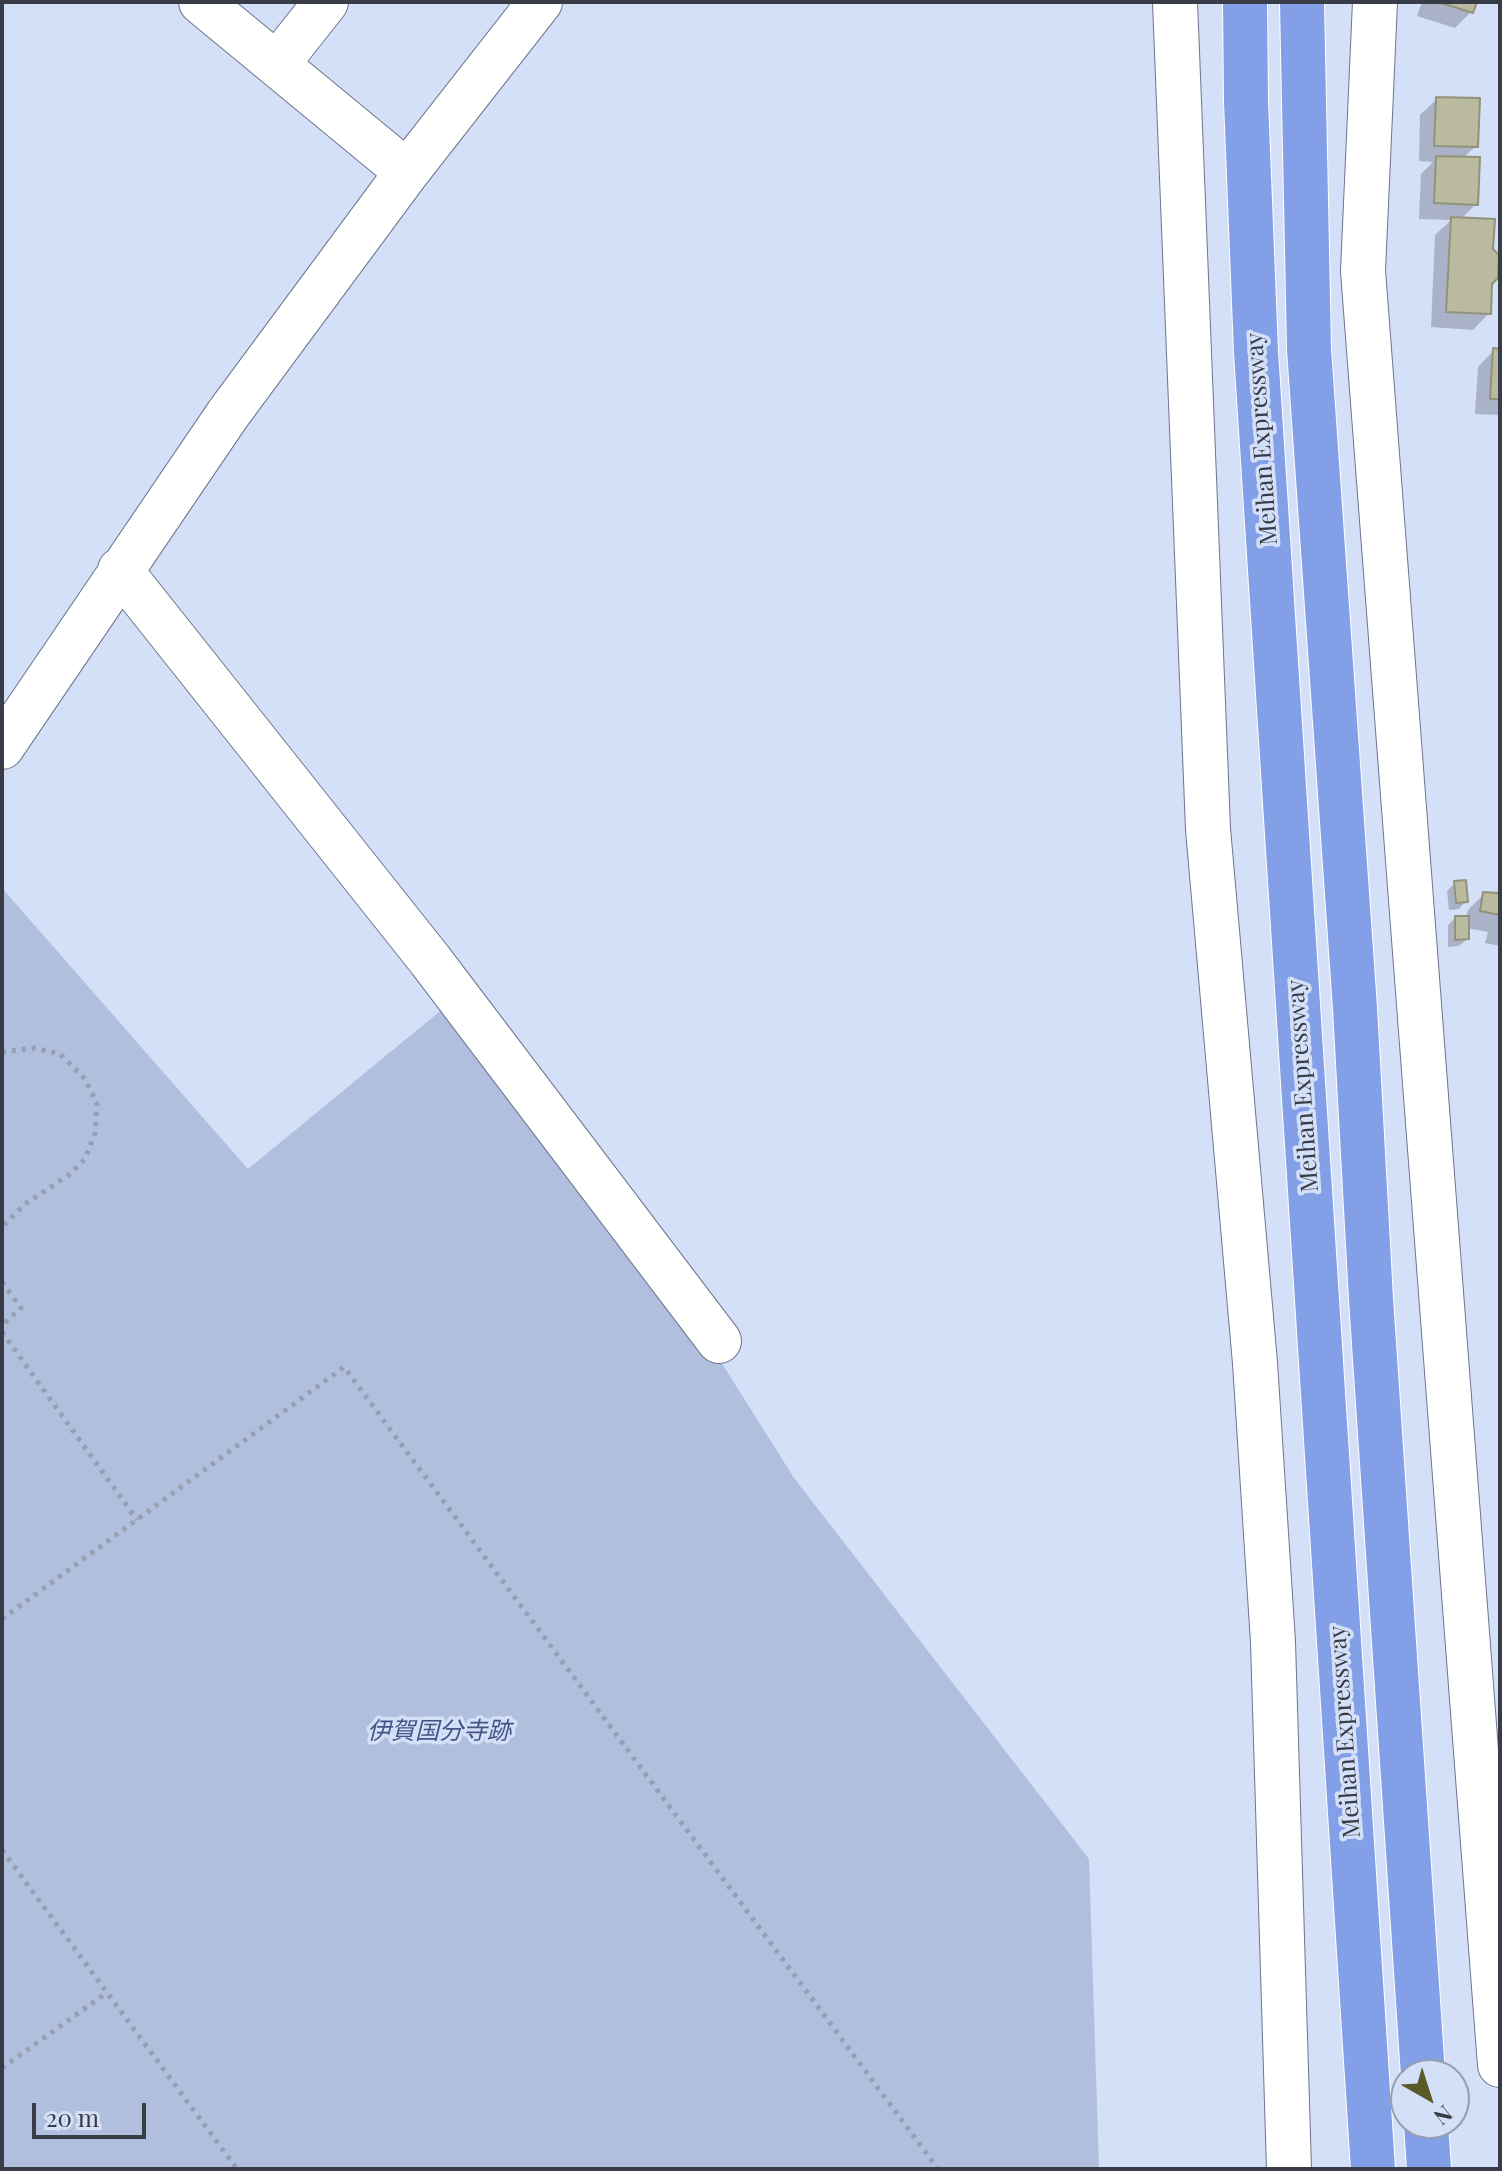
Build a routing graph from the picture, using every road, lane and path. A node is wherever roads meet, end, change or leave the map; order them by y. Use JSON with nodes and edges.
{"nodes":[{"id":1,"x":201,"y":2,"type":"edge"},
{"id":2,"x":326,"y":2,"type":"edge"},
{"id":3,"x":540,"y":2,"type":"edge"},
{"id":4,"x":1175,"y":2,"type":"edge"},
{"id":5,"x":1245,"y":2,"type":"edge"},
{"id":6,"x":1302,"y":2,"type":"edge"},
{"id":7,"x":1310,"y":2,"type":"edge"},
{"id":8,"x":1375,"y":2,"type":"edge"},
{"id":9,"x":277,"y":64,"type":"junction"},
{"id":10,"x":1303,"y":89,"type":"junction"},
{"id":11,"x":407,"y":172,"type":"junction"},
{"id":12,"x":120,"y":570,"type":"junction"},
{"id":13,"x":2,"y":747,"type":"edge"},
{"id":14,"x":2,"y":1052,"type":"edge"},
{"id":15,"x":2,"y":1227,"type":"edge"},
{"id":16,"x":2,"y":1282,"type":"edge"},
{"id":17,"x":2,"y":1325,"type":"edge"},
{"id":18,"x":2,"y":1332,"type":"edge"},
{"id":19,"x":719,"y":1341,"type":"dead end"},
{"id":20,"x":137,"y":1520,"type":"junction"},
{"id":21,"x":2,"y":1619,"type":"edge"},
{"id":22,"x":2,"y":1850,"type":"edge"},
{"id":23,"x":105,"y":1994,"type":"junction"},
{"id":24,"x":1422,"y":2059,"type":"edge"},
{"id":25,"x":1500,"y":2065,"type":"edge"},
{"id":26,"x":2,"y":2068,"type":"edge"},
{"id":27,"x":1427,"y":2139,"type":"edge"},
{"id":28,"x":237,"y":2169,"type":"edge"},
{"id":29,"x":938,"y":2169,"type":"edge"},
{"id":30,"x":1289,"y":2169,"type":"edge"},
{"id":31,"x":1373,"y":2169,"type":"edge"},
{"id":32,"x":1429,"y":2169,"type":"edge"}],
"edges":[{"from":1,"to":9,"type":"street"},
{"from":2,"to":9,"type":"street"},
{"from":3,"to":11,"type":"street"},
{"from":4,"to":30,"type":"street"},
{"from":5,"to":31,"type":"highway","name":"Meihan Expressway"},
{"from":6,"to":10,"type":"highway"},
{"from":7,"to":10,"type":"highway"},
{"from":8,"to":25,"type":"street"},
{"from":9,"to":11,"type":"street"},
{"from":10,"to":24,"type":"highway"},
{"from":11,"to":12,"type":"street"},
{"from":12,"to":13,"type":"street"},
{"from":12,"to":19,"type":"street"},
{"from":14,"to":15,"type":"path"},
{"from":16,"to":17,"type":"path"},
{"from":18,"to":20,"type":"path"},
{"from":20,"to":21,"type":"path"},
{"from":20,"to":29,"type":"path"},
{"from":22,"to":23,"type":"path"},
{"from":23,"to":26,"type":"path"},
{"from":23,"to":28,"type":"path"},
{"from":27,"to":32,"type":"highway"}]}
